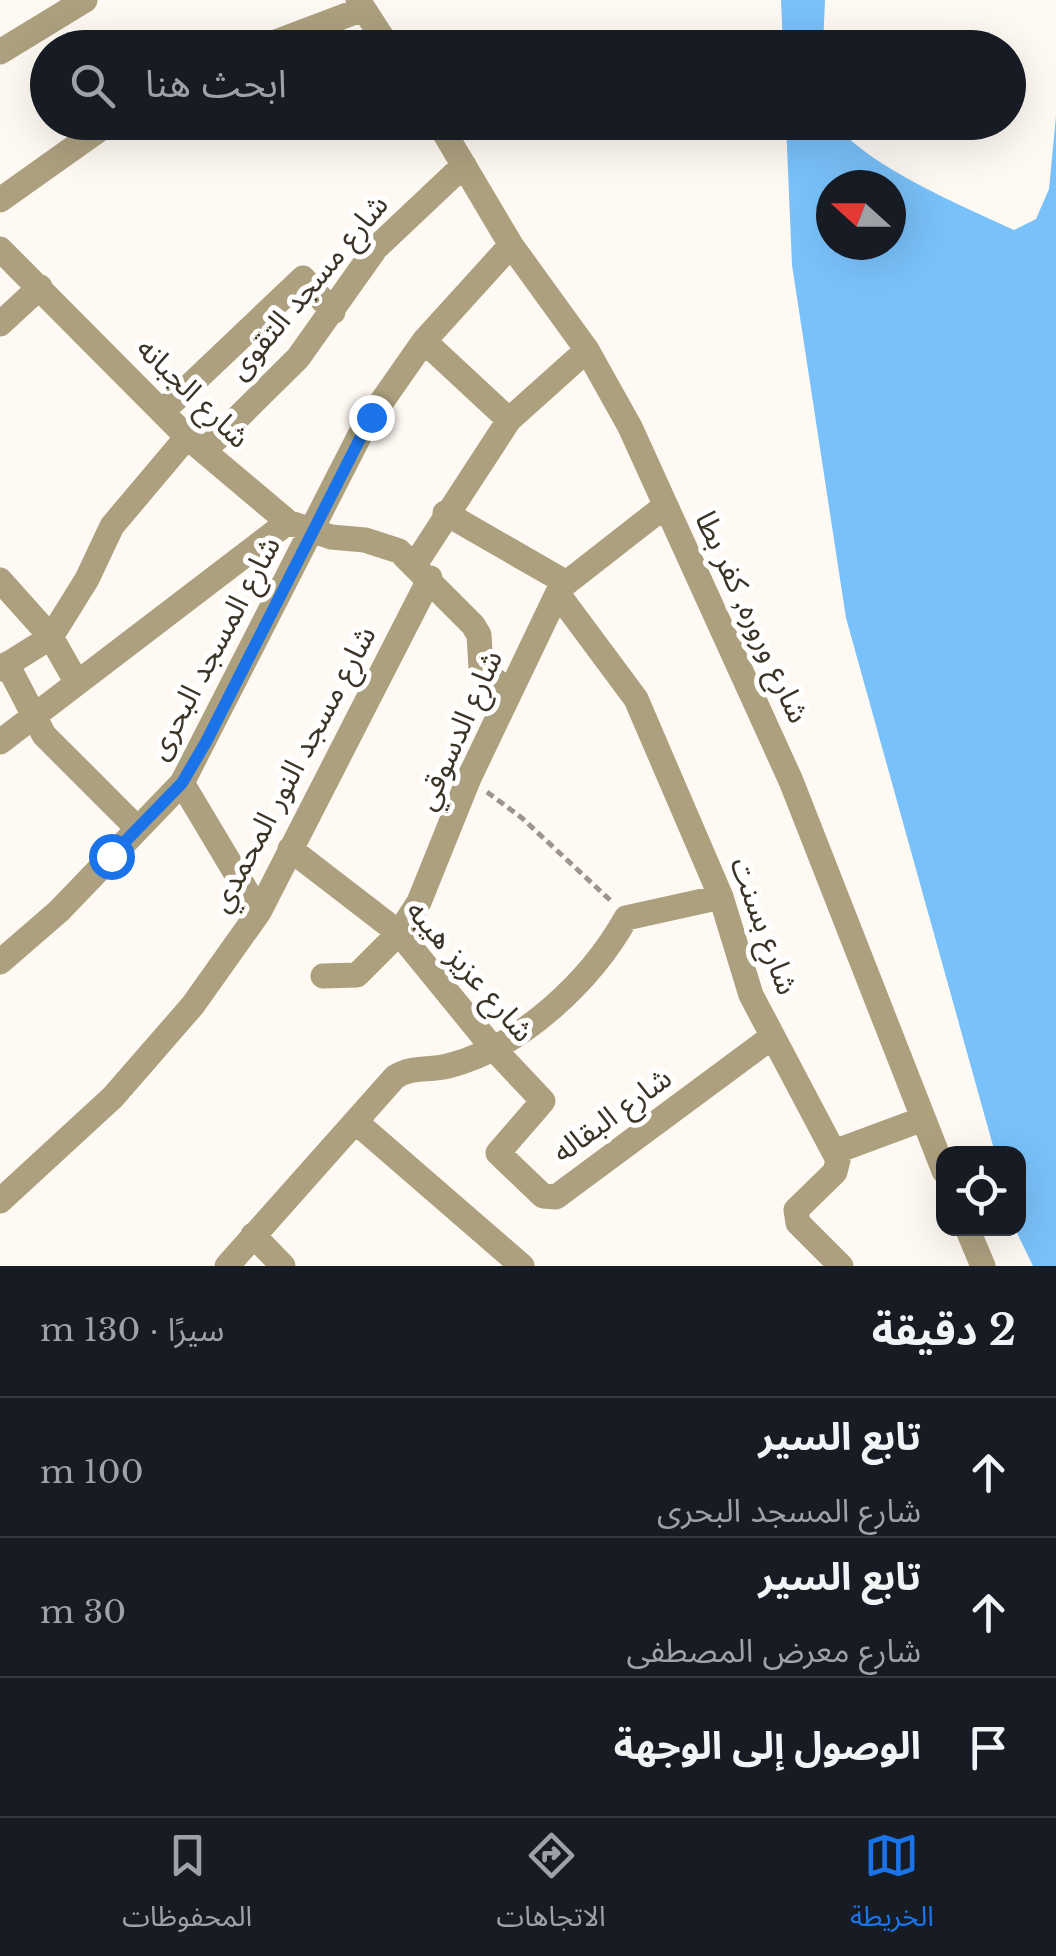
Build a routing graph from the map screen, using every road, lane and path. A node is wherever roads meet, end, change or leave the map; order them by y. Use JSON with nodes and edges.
{"nodes":[{"id":1,"x":85,"y":0,"type":"edge"},
{"id":2,"x":361,"y":5,"type":"edge"},
{"id":3,"x":36,"y":30,"type":"edge"},
{"id":4,"x":302,"y":30,"type":"edge"},
{"id":5,"x":378,"y":30,"type":"edge"},
{"id":6,"x":30,"y":34,"type":"edge"},
{"id":7,"x":0,"y":52,"type":"edge"},
{"id":8,"x":85,"y":140,"type":"edge"},
{"id":9,"x":449,"y":140,"type":"edge"},
{"id":10,"x":464,"y":165,"type":"junction"},
{"id":11,"x":0,"y":200,"type":"edge"},
{"id":12,"x":511,"y":245,"type":"junction"},
{"id":13,"x":0,"y":249,"type":"edge"},
{"id":14,"x":40,"y":288,"type":"junction"},
{"id":15,"x":333,"y":312,"type":"junction"},
{"id":16,"x":0,"y":324,"type":"edge"},
{"id":17,"x":424,"y":341,"type":"junction"},
{"id":18,"x":587,"y":350,"type":"junction"},
{"id":19,"x":162,"y":412,"type":"junction"},
{"id":20,"x":509,"y":420,"type":"junction"},
{"id":21,"x":195,"y":444,"type":"junction"},
{"id":22,"x":665,"y":506,"type":"junction"},
{"id":23,"x":446,"y":513,"type":"junction"},
{"id":24,"x":299,"y":526,"type":"junction"},
{"id":25,"x":422,"y":572,"type":"junction"},
{"id":26,"x":0,"y":580,"type":"edge"},
{"id":27,"x":561,"y":588,"type":"junction"},
{"id":28,"x":51,"y":637,"type":"junction"},
{"id":29,"x":4,"y":667,"type":"edge"},
{"id":30,"x":76,"y":683,"type":"junction"},
{"id":31,"x":509,"y":692,"type":"junction"},
{"id":32,"x":32,"y":717,"type":"junction"},
{"id":33,"x":0,"y":742,"type":"edge"},
{"id":34,"x":469,"y":778,"type":"junction"},
{"id":35,"x":182,"y":783,"type":"junction"},
{"id":36,"x":138,"y":829,"type":"junction"},
{"id":37,"x":290,"y":849,"type":"junction"},
{"id":38,"x":721,"y":898,"type":"junction"},
{"id":39,"x":259,"y":912,"type":"junction"},
{"id":40,"x":626,"y":918,"type":"junction"},
{"id":41,"x":399,"y":933,"type":"junction"},
{"id":42,"x":0,"y":962,"type":"edge"},
{"id":43,"x":324,"y":976,"type":"dead end"},
{"id":44,"x":772,"y":1037,"type":"junction"},
{"id":45,"x":492,"y":1047,"type":"junction"},
{"id":46,"x":542,"y":1107,"type":"joint"},
{"id":47,"x":923,"y":1120,"type":"junction"},
{"id":48,"x":357,"y":1123,"type":"junction"},
{"id":49,"x":834,"y":1152,"type":"junction"},
{"id":50,"x":936,"y":1152,"type":"edge"},
{"id":51,"x":0,"y":1201,"type":"edge"},
{"id":52,"x":253,"y":1235,"type":"junction"},
{"id":53,"x":969,"y":1236,"type":"edge"},
{"id":54,"x":830,"y":1262,"type":"edge"},
{"id":55,"x":228,"y":1266,"type":"edge"},
{"id":56,"x":283,"y":1266,"type":"edge"},
{"id":57,"x":522,"y":1266,"type":"edge"},
{"id":58,"x":982,"y":1266,"type":"edge"}],
"edges":[{"from":1,"to":3,"type":"street"},
{"from":2,"to":4,"type":"street"},
{"from":2,"to":5,"type":"street"},
{"from":6,"to":7,"type":"street"},
{"from":8,"to":11,"type":"street"},
{"from":9,"to":10,"type":"street","name":"شارع وروره, كفر بطا"},
{"from":10,"to":12,"type":"street","name":"شارع وروره, كفر بطا"},
{"from":10,"to":15,"type":"street","name":"شارع مسجد التقوى"},
{"from":12,"to":17,"type":"street","name":"شارع المسجد البحرى"},
{"from":12,"to":18,"type":"street","name":"شارع وروره, كفر بطا"},
{"from":13,"to":14,"type":"street","name":"شارع الجبانه"},
{"from":14,"to":16,"type":"street"},
{"from":14,"to":19,"type":"street","name":"شارع الجبانه"},
{"from":15,"to":19,"type":"street"},
{"from":15,"to":21,"type":"street","name":"شارع مسجد التقوى"},
{"from":17,"to":20,"type":"street"},
{"from":17,"to":24,"type":"street","name":"شارع المسجد البحرى"},
{"from":18,"to":20,"type":"street","name":"شارع مسجد النور المحمدي"},
{"from":18,"to":22,"type":"street","name":"شارع وروره, كفر بطا"},
{"from":19,"to":21,"type":"street","name":"شارع الجبانه"},
{"from":20,"to":23,"type":"street","name":"شارع مسجد النور المحمدي"},
{"from":21,"to":24,"type":"street","name":"شارع الجبانه"},
{"from":21,"to":28,"type":"street","name":"شارع مسجد التقوى"},
{"from":22,"to":27,"type":"street","name":"شارع الدسوقي"},
{"from":22,"to":47,"type":"street","name":"شارع وروره, كفر بطا"},
{"from":23,"to":25,"type":"street","name":"شارع مسجد النور المحمدي"},
{"from":23,"to":27,"type":"street"},
{"from":24,"to":25,"type":"street"},
{"from":24,"to":30,"type":"street"},
{"from":24,"to":35,"type":"street","name":"شارع المسجد البحرى"},
{"from":25,"to":31,"type":"street"},
{"from":25,"to":37,"type":"street","name":"شارع مسجد النور المحمدي"},
{"from":26,"to":28,"type":"street"},
{"from":27,"to":31,"type":"street","name":"شارع الدسوقي"},
{"from":27,"to":38,"type":"street","name":"شارع بسنت"},
{"from":28,"to":29,"type":"street"},
{"from":28,"to":30,"type":"street"},
{"from":29,"to":32,"type":"street"},
{"from":30,"to":32,"type":"street"},
{"from":31,"to":34,"type":"street","name":"شارع الدسوقي"},
{"from":32,"to":33,"type":"street"},
{"from":32,"to":36,"type":"street"},
{"from":34,"to":40,"type":"path"},
{"from":34,"to":41,"type":"street","name":"شارع الدسوقي"},
{"from":35,"to":36,"type":"street","name":"شارع المسجد البحرى"},
{"from":35,"to":39,"type":"street"},
{"from":36,"to":42,"type":"street","name":"شارع المسجد البحرى"},
{"from":37,"to":39,"type":"street","name":"شارع مسجد النور المحمدي"},
{"from":37,"to":41,"type":"street","name":"شارع عزيز هيبه"},
{"from":38,"to":40,"type":"street"},
{"from":38,"to":44,"type":"street","name":"شارع بسنت"},
{"from":39,"to":51,"type":"street","name":"شارع مسجد النور المحمدي"},
{"from":40,"to":45,"type":"street"},
{"from":41,"to":43,"type":"street","name":"شارع الدسوقي"},
{"from":41,"to":45,"type":"street","name":"شارع عزيز هيبه"},
{"from":44,"to":46,"type":"street","name":"شارع البقاله"},
{"from":44,"to":49,"type":"street","name":"شارع بسنت"},
{"from":45,"to":46,"type":"street","name":"شارع عزيز هيبه"},
{"from":45,"to":48,"type":"street"},
{"from":47,"to":49,"type":"street"},
{"from":47,"to":50,"type":"street","name":"شارع وروره, كفر بطا"},
{"from":48,"to":52,"type":"street"},
{"from":48,"to":57,"type":"street"},
{"from":49,"to":54,"type":"street"},
{"from":52,"to":55,"type":"street"},
{"from":52,"to":56,"type":"street"},
{"from":53,"to":58,"type":"street"}]}
